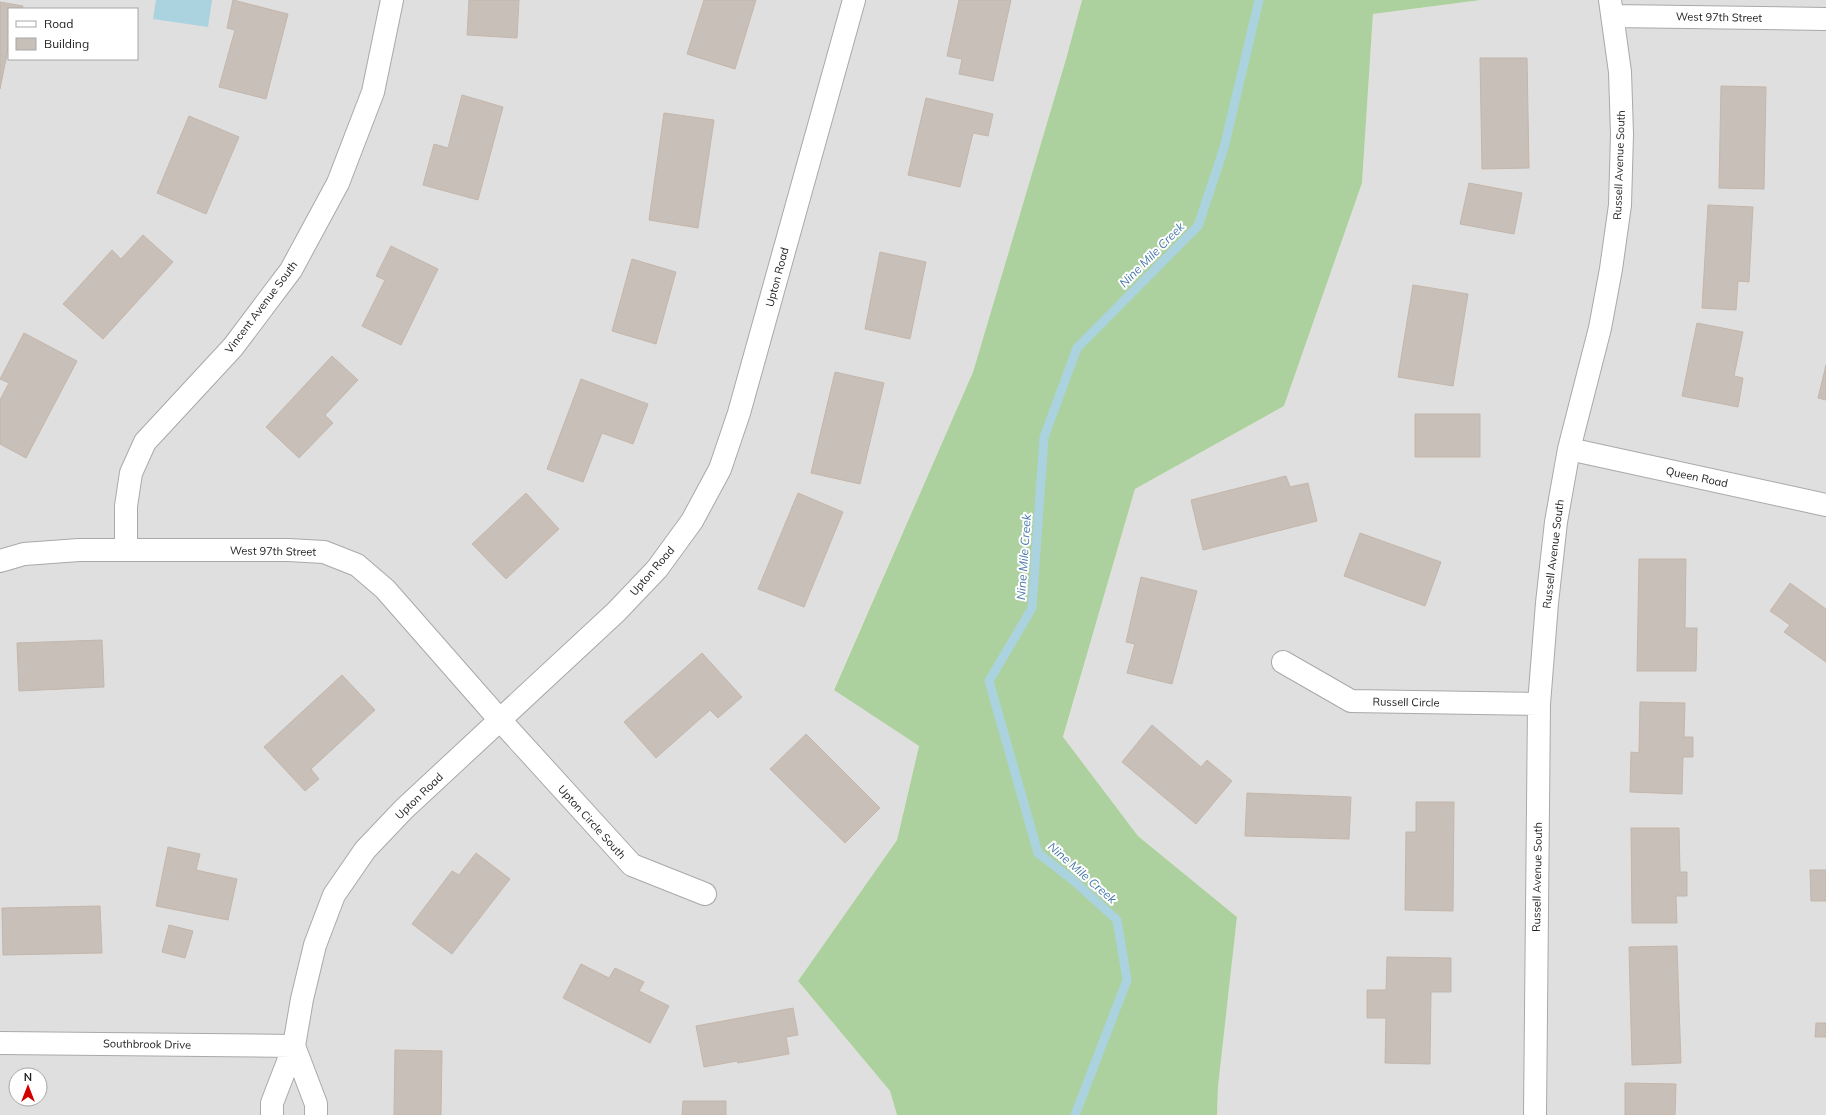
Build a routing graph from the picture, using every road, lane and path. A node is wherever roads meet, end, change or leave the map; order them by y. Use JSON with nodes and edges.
{"nodes":[{"id":1,"x":392,"y":0,"type":"edge"},
{"id":2,"x":854,"y":0,"type":"edge"},
{"id":3,"x":1611,"y":8,"type":"edge"},
{"id":4,"x":1826,"y":19,"type":"edge"},
{"id":5,"x":1569,"y":449,"type":"junction"},
{"id":6,"x":1826,"y":505,"type":"edge"},
{"id":7,"x":126,"y":550,"type":"junction"},
{"id":8,"x":0,"y":561,"type":"edge"},
{"id":9,"x":1283,"y":662,"type":"dead end"},
{"id":10,"x":1539,"y":704,"type":"junction"},
{"id":11,"x":500,"y":720,"type":"junction"},
{"id":12,"x":705,"y":894,"type":"dead end"},
{"id":13,"x":0,"y":1043,"type":"edge"},
{"id":14,"x":294,"y":1046,"type":"junction"},
{"id":15,"x":272,"y":1115,"type":"edge"},
{"id":16,"x":316,"y":1115,"type":"edge"},
{"id":17,"x":1535,"y":1115,"type":"edge"}],
"edges":[{"from":1,"to":7,"type":"street","name":"Vincent Avenue South"},
{"from":2,"to":11,"type":"street","name":"Upton Road"},
{"from":3,"to":4,"type":"street","name":"West 97th Street"},
{"from":3,"to":5,"type":"street","name":"Russell Avenue South"},
{"from":5,"to":6,"type":"street","name":"Queen Road"},
{"from":5,"to":10,"type":"street","name":"Russell Avenue South"},
{"from":7,"to":8,"type":"street","name":"West 97th Street"},
{"from":7,"to":11,"type":"street","name":"West 97th Street"},
{"from":9,"to":10,"type":"street","name":"Russell Circle"},
{"from":10,"to":17,"type":"street","name":"Russell Avenue South"},
{"from":11,"to":12,"type":"street","name":"Upton Circle South"},
{"from":11,"to":14,"type":"street","name":"Upton Road"},
{"from":13,"to":14,"type":"street","name":"Southbrook Drive"},
{"from":14,"to":15,"type":"street","name":"Upton Road"},
{"from":14,"to":16,"type":"street"}]}
